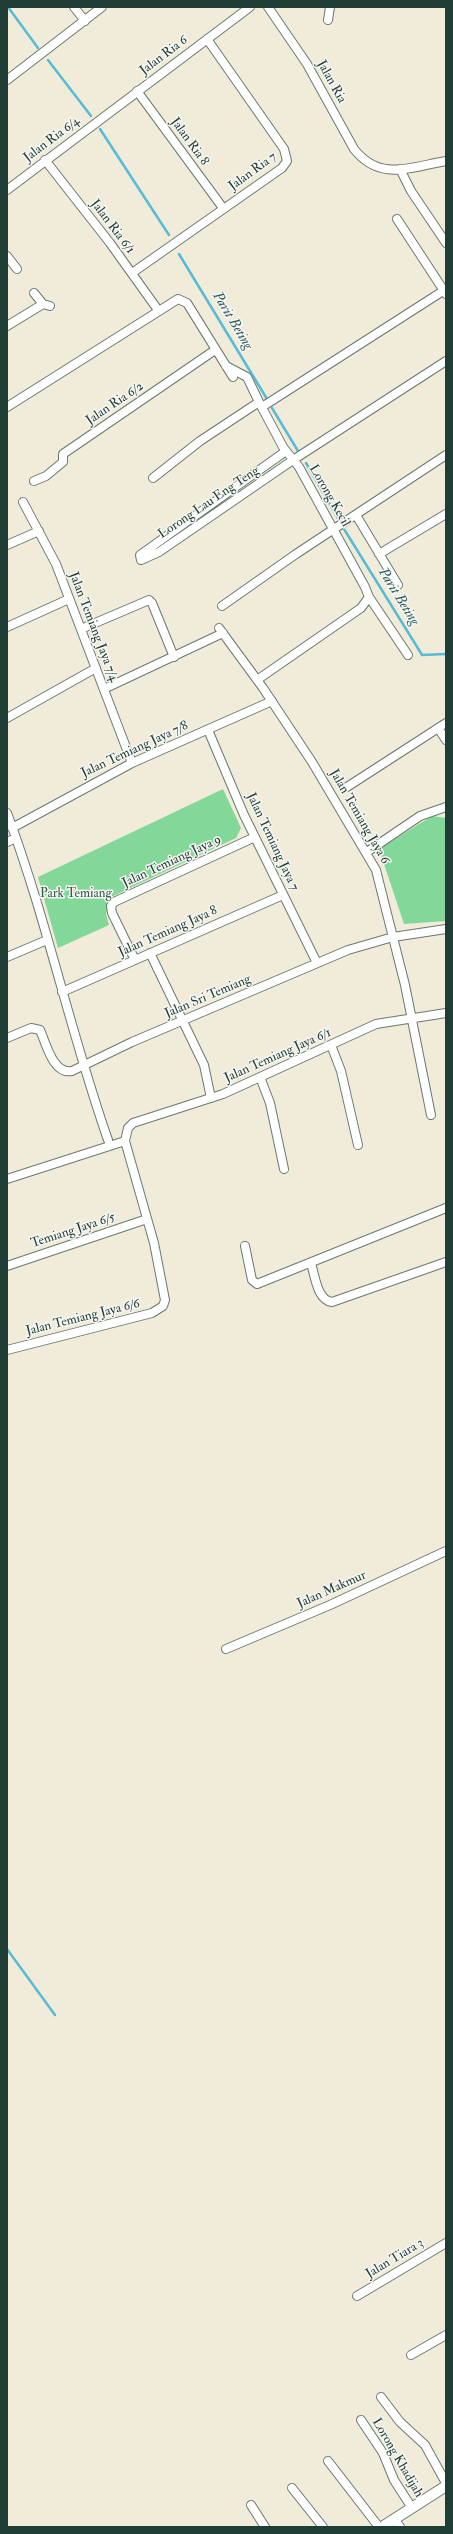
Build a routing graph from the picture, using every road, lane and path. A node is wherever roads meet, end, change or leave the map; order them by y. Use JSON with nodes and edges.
{"nodes":[{"id":1,"x":74,"y":7,"type":"edge"},
{"id":2,"x":102,"y":7,"type":"edge"},
{"id":3,"x":250,"y":7,"type":"edge"},
{"id":4,"x":268,"y":7,"type":"edge"},
{"id":5,"x":330,"y":7,"type":"edge"},
{"id":6,"x":328,"y":20,"type":"dead end"},
{"id":7,"x":85,"y":21,"type":"junction"},
{"id":8,"x":207,"y":39,"type":"junction"},
{"id":9,"x":7,"y":80,"type":"edge"},
{"id":10,"x":137,"y":91,"type":"junction"},
{"id":11,"x":92,"y":124,"type":"joint"},
{"id":12,"x":45,"y":160,"type":"junction"},
{"id":13,"x":446,"y":161,"type":"edge"},
{"id":14,"x":400,"y":169,"type":"junction"},
{"id":15,"x":7,"y":190,"type":"edge"},
{"id":16,"x":223,"y":208,"type":"junction"},
{"id":17,"x":397,"y":219,"type":"dead end"},
{"id":18,"x":442,"y":232,"type":"edge"},
{"id":19,"x":446,"y":243,"type":"edge"},
{"id":20,"x":7,"y":256,"type":"edge"},
{"id":21,"x":17,"y":269,"type":"dead end"},
{"id":22,"x":132,"y":273,"type":"junction"},
{"id":23,"x":34,"y":293,"type":"dead end"},
{"id":24,"x":445,"y":293,"type":"edge"},
{"id":25,"x":158,"y":310,"type":"junction"},
{"id":26,"x":7,"y":326,"type":"edge"},
{"id":27,"x":215,"y":350,"type":"junction"},
{"id":28,"x":446,"y":361,"type":"edge"},
{"id":29,"x":226,"y":366,"type":"junction"},
{"id":30,"x":233,"y":377,"type":"dead end"},
{"id":31,"x":266,"y":403,"type":"junction"},
{"id":32,"x":7,"y":407,"type":"edge"},
{"id":33,"x":286,"y":451,"type":"junction"},
{"id":34,"x":446,"y":455,"type":"edge"},
{"id":35,"x":299,"y":456,"type":"junction"},
{"id":36,"x":152,"y":478,"type":"dead end"},
{"id":37,"x":34,"y":481,"type":"dead end"},
{"id":38,"x":23,"y":502,"type":"dead end"},
{"id":39,"x":446,"y":514,"type":"edge"},
{"id":40,"x":356,"y":515,"type":"junction"},
{"id":41,"x":340,"y":524,"type":"junction"},
{"id":42,"x":39,"y":531,"type":"junction"},
{"id":43,"x":7,"y":545,"type":"edge"},
{"id":44,"x":379,"y":554,"type":"junction"},
{"id":45,"x":398,"y":585,"type":"dead end"},
{"id":46,"x":369,"y":597,"type":"junction"},
{"id":47,"x":69,"y":599,"type":"junction"},
{"id":48,"x":222,"y":606,"type":"dead end"},
{"id":49,"x":7,"y":627,"type":"edge"},
{"id":50,"x":81,"y":629,"type":"junction"},
{"id":51,"x":408,"y":655,"type":"dead end"},
{"id":52,"x":174,"y":657,"type":"junction"},
{"id":53,"x":96,"y":668,"type":"junction"},
{"id":54,"x":257,"y":680,"type":"junction"},
{"id":55,"x":104,"y":690,"type":"junction"},
{"id":56,"x":272,"y":701,"type":"junction"},
{"id":57,"x":7,"y":718,"type":"edge"},
{"id":58,"x":446,"y":723,"type":"edge"},
{"id":59,"x":438,"y":728,"type":"junction"},
{"id":60,"x":208,"y":730,"type":"junction"},
{"id":61,"x":446,"y":740,"type":"edge"},
{"id":62,"x":132,"y":763,"type":"junction"},
{"id":63,"x":347,"y":788,"type":"dead end"},
{"id":64,"x":446,"y":807,"type":"edge"},
{"id":65,"x":7,"y":813,"type":"edge"},
{"id":66,"x":12,"y":828,"type":"junction"},
{"id":67,"x":255,"y":837,"type":"junction"},
{"id":68,"x":16,"y":838,"type":"junction"},
{"id":69,"x":7,"y":842,"type":"edge"},
{"id":70,"x":367,"y":852,"type":"junction"},
{"id":71,"x":283,"y":895,"type":"junction"},
{"id":72,"x":446,"y":931,"type":"edge"},
{"id":73,"x":393,"y":937,"type":"junction"},
{"id":74,"x":47,"y":940,"type":"junction"},
{"id":75,"x":150,"y":953,"type":"junction"},
{"id":76,"x":7,"y":957,"type":"edge"},
{"id":77,"x":135,"y":960,"type":"junction"},
{"id":78,"x":317,"y":963,"type":"junction"},
{"id":79,"x":62,"y":992,"type":"junction"},
{"id":80,"x":446,"y":1013,"type":"edge"},
{"id":81,"x":411,"y":1017,"type":"junction"},
{"id":82,"x":183,"y":1021,"type":"junction"},
{"id":83,"x":7,"y":1038,"type":"edge"},
{"id":84,"x":331,"y":1045,"type":"junction"},
{"id":85,"x":83,"y":1066,"type":"junction"},
{"id":86,"x":260,"y":1077,"type":"junction"},
{"id":87,"x":212,"y":1098,"type":"junction"},
{"id":88,"x":431,"y":1115,"type":"dead end"},
{"id":89,"x":125,"y":1137,"type":"junction"},
{"id":90,"x":108,"y":1140,"type":"dead end"},
{"id":91,"x":358,"y":1145,"type":"dead end"},
{"id":92,"x":284,"y":1169,"type":"dead end"},
{"id":93,"x":7,"y":1179,"type":"edge"},
{"id":94,"x":446,"y":1208,"type":"edge"},
{"id":95,"x":147,"y":1219,"type":"junction"},
{"id":96,"x":245,"y":1246,"type":"dead end"},
{"id":97,"x":446,"y":1262,"type":"edge"},
{"id":98,"x":311,"y":1264,"type":"junction"},
{"id":99,"x":7,"y":1266,"type":"edge"},
{"id":100,"x":7,"y":1350,"type":"edge"},
{"id":101,"x":446,"y":1552,"type":"edge"},
{"id":102,"x":226,"y":1649,"type":"dead end"},
{"id":103,"x":446,"y":2243,"type":"edge"},
{"id":104,"x":357,"y":2296,"type":"dead end"},
{"id":105,"x":446,"y":2335,"type":"edge"},
{"id":106,"x":411,"y":2355,"type":"dead end"},
{"id":107,"x":381,"y":2398,"type":"dead end"},
{"id":108,"x":361,"y":2420,"type":"dead end"},
{"id":109,"x":328,"y":2461,"type":"dead end"},
{"id":110,"x":445,"y":2487,"type":"edge"},
{"id":111,"x":292,"y":2488,"type":"dead end"},
{"id":112,"x":251,"y":2505,"type":"dead end"},
{"id":113,"x":412,"y":2508,"type":"junction"},
{"id":114,"x":398,"y":2524,"type":"edge"},
{"id":115,"x":265,"y":2527,"type":"edge"},
{"id":116,"x":323,"y":2527,"type":"edge"},
{"id":117,"x":379,"y":2527,"type":"edge"},
{"id":118,"x":382,"y":2527,"type":"edge"}],
"edges":[{"from":1,"to":7,"type":"street"},
{"from":2,"to":7,"type":"street"},
{"from":3,"to":8,"type":"street","name":"Jalan Ria 6"},
{"from":4,"to":14,"type":"street","name":"Jalan Ria"},
{"from":5,"to":6,"type":"street"},
{"from":7,"to":9,"type":"street"},
{"from":8,"to":10,"type":"street","name":"Jalan Ria 6"},
{"from":8,"to":16,"type":"street","name":"Jalan Ria 7"},
{"from":10,"to":11,"type":"street","name":"Jalan Ria 6"},
{"from":10,"to":16,"type":"street","name":"Jalan Ria 8"},
{"from":11,"to":12,"type":"street","name":"Jalan Ria 6/4"},
{"from":12,"to":15,"type":"street","name":"Jalan Ria 6/4"},
{"from":12,"to":22,"type":"street","name":"Jalan Ria 6/1"},
{"from":13,"to":14,"type":"street"},
{"from":14,"to":18,"type":"street"},
{"from":16,"to":22,"type":"street","name":"Jalan Ria 7"},
{"from":17,"to":24,"type":"street"},
{"from":18,"to":19,"type":"street"},
{"from":20,"to":21,"type":"street"},
{"from":22,"to":25,"type":"street","name":"Jalan Ria 6/1"},
{"from":23,"to":26,"type":"street"},
{"from":24,"to":31,"type":"street"},
{"from":25,"to":27,"type":"street"},
{"from":25,"to":32,"type":"street"},
{"from":27,"to":29,"type":"street"},
{"from":27,"to":37,"type":"street","name":"Jalan Ria 6/2"},
{"from":28,"to":35,"type":"street","name":"Lorong Lau Eng Teng"},
{"from":29,"to":30,"type":"street"},
{"from":29,"to":31,"type":"street","name":"Lorong Kecil"},
{"from":31,"to":33,"type":"street","name":"Lorong Kecil"},
{"from":31,"to":36,"type":"street"},
{"from":33,"to":35,"type":"street","name":"Lorong Kecil"},
{"from":33,"to":35,"type":"street","name":"Lorong Lau Eng Teng"},
{"from":34,"to":40,"type":"street"},
{"from":35,"to":41,"type":"street","name":"Lorong Kecil"},
{"from":38,"to":42,"type":"street","name":"Jalan Temiang Jaya 7/4"},
{"from":39,"to":44,"type":"street"},
{"from":40,"to":41,"type":"street"},
{"from":40,"to":44,"type":"street"},
{"from":41,"to":46,"type":"street","name":"Lorong Kecil"},
{"from":41,"to":48,"type":"street"},
{"from":42,"to":43,"type":"street"},
{"from":42,"to":47,"type":"street","name":"Jalan Temiang Jaya 7/4"},
{"from":44,"to":45,"type":"street"},
{"from":46,"to":51,"type":"street","name":"Lorong Kecil"},
{"from":46,"to":54,"type":"street"},
{"from":47,"to":49,"type":"street"},
{"from":47,"to":50,"type":"street","name":"Jalan Temiang Jaya 7/4"},
{"from":50,"to":52,"type":"street"},
{"from":50,"to":53,"type":"street","name":"Jalan Temiang Jaya 7/4"},
{"from":52,"to":54,"type":"street","name":"Jalan Temiang Jaya 6"},
{"from":52,"to":55,"type":"street"},
{"from":53,"to":55,"type":"street","name":"Jalan Temiang Jaya 7/4"},
{"from":53,"to":57,"type":"street"},
{"from":54,"to":56,"type":"street","name":"Jalan Temiang Jaya 6"},
{"from":55,"to":62,"type":"street","name":"Jalan Temiang Jaya 7/4"},
{"from":56,"to":60,"type":"street","name":"Jalan Temiang Jaya 7/8"},
{"from":56,"to":70,"type":"street","name":"Jalan Temiang Jaya 6"},
{"from":58,"to":59,"type":"street"},
{"from":59,"to":61,"type":"street"},
{"from":59,"to":63,"type":"street"},
{"from":60,"to":62,"type":"street","name":"Jalan Temiang Jaya 7/8"},
{"from":60,"to":67,"type":"street","name":"Jalan Temiang Jaya 7"},
{"from":62,"to":66,"type":"street","name":"Jalan Temiang Jaya 7/8"},
{"from":64,"to":70,"type":"street"},
{"from":65,"to":66,"type":"street"},
{"from":66,"to":68,"type":"street"},
{"from":67,"to":71,"type":"street","name":"Jalan Temiang Jaya 7"},
{"from":67,"to":77,"type":"street","name":"Jalan Temiang Jaya 9"},
{"from":68,"to":69,"type":"street"},
{"from":68,"to":74,"type":"street"},
{"from":70,"to":73,"type":"street","name":"Jalan Temiang Jaya 6"},
{"from":71,"to":75,"type":"street","name":"Jalan Temiang Jaya 8"},
{"from":71,"to":78,"type":"street","name":"Jalan Temiang Jaya 7"},
{"from":72,"to":73,"type":"street","name":"Jalan Sri Temiang"},
{"from":73,"to":78,"type":"street","name":"Jalan Sri Temiang"},
{"from":73,"to":81,"type":"street","name":"Jalan Temiang Jaya 6"},
{"from":74,"to":76,"type":"street"},
{"from":74,"to":79,"type":"street"},
{"from":75,"to":77,"type":"street","name":"Jalan Temiang Jaya 8"},
{"from":75,"to":82,"type":"street"},
{"from":77,"to":79,"type":"street","name":"Jalan Temiang Jaya 8"},
{"from":78,"to":82,"type":"street","name":"Jalan Sri Temiang"},
{"from":79,"to":85,"type":"street"},
{"from":80,"to":81,"type":"street","name":"Jalan Temiang Jaya 6/1"},
{"from":81,"to":84,"type":"street","name":"Jalan Temiang Jaya 6/1"},
{"from":81,"to":88,"type":"street","name":"Jalan Temiang Jaya 6"},
{"from":82,"to":85,"type":"street","name":"Jalan Sri Temiang"},
{"from":82,"to":87,"type":"street"},
{"from":83,"to":85,"type":"street","name":"Jalan Sri Temiang"},
{"from":84,"to":86,"type":"street","name":"Jalan Temiang Jaya 6/1"},
{"from":84,"to":91,"type":"street"},
{"from":85,"to":90,"type":"street"},
{"from":86,"to":87,"type":"street","name":"Jalan Temiang Jaya 6/1"},
{"from":86,"to":92,"type":"street"},
{"from":87,"to":89,"type":"street","name":"Jalan Temiang Jaya 6/1"},
{"from":89,"to":93,"type":"street"},
{"from":89,"to":95,"type":"street"},
{"from":94,"to":98,"type":"street"},
{"from":95,"to":99,"type":"street","name":"Temiang Jaya 6/5"},
{"from":95,"to":100,"type":"street","name":"Jalan Temiang Jaya 6/6"},
{"from":96,"to":98,"type":"street"},
{"from":97,"to":98,"type":"street"},
{"from":101,"to":102,"type":"street","name":"Jalan Makmur"},
{"from":103,"to":104,"type":"street","name":"Jalan Tiara 3"},
{"from":105,"to":106,"type":"street"},
{"from":107,"to":110,"type":"street"},
{"from":108,"to":113,"type":"street","name":"Lorong Khadijah"},
{"from":109,"to":117,"type":"street"},
{"from":110,"to":113,"type":"street"},
{"from":111,"to":116,"type":"street"},
{"from":112,"to":115,"type":"street"},
{"from":113,"to":114,"type":"street"},
{"from":114,"to":118,"type":"street"}]}
